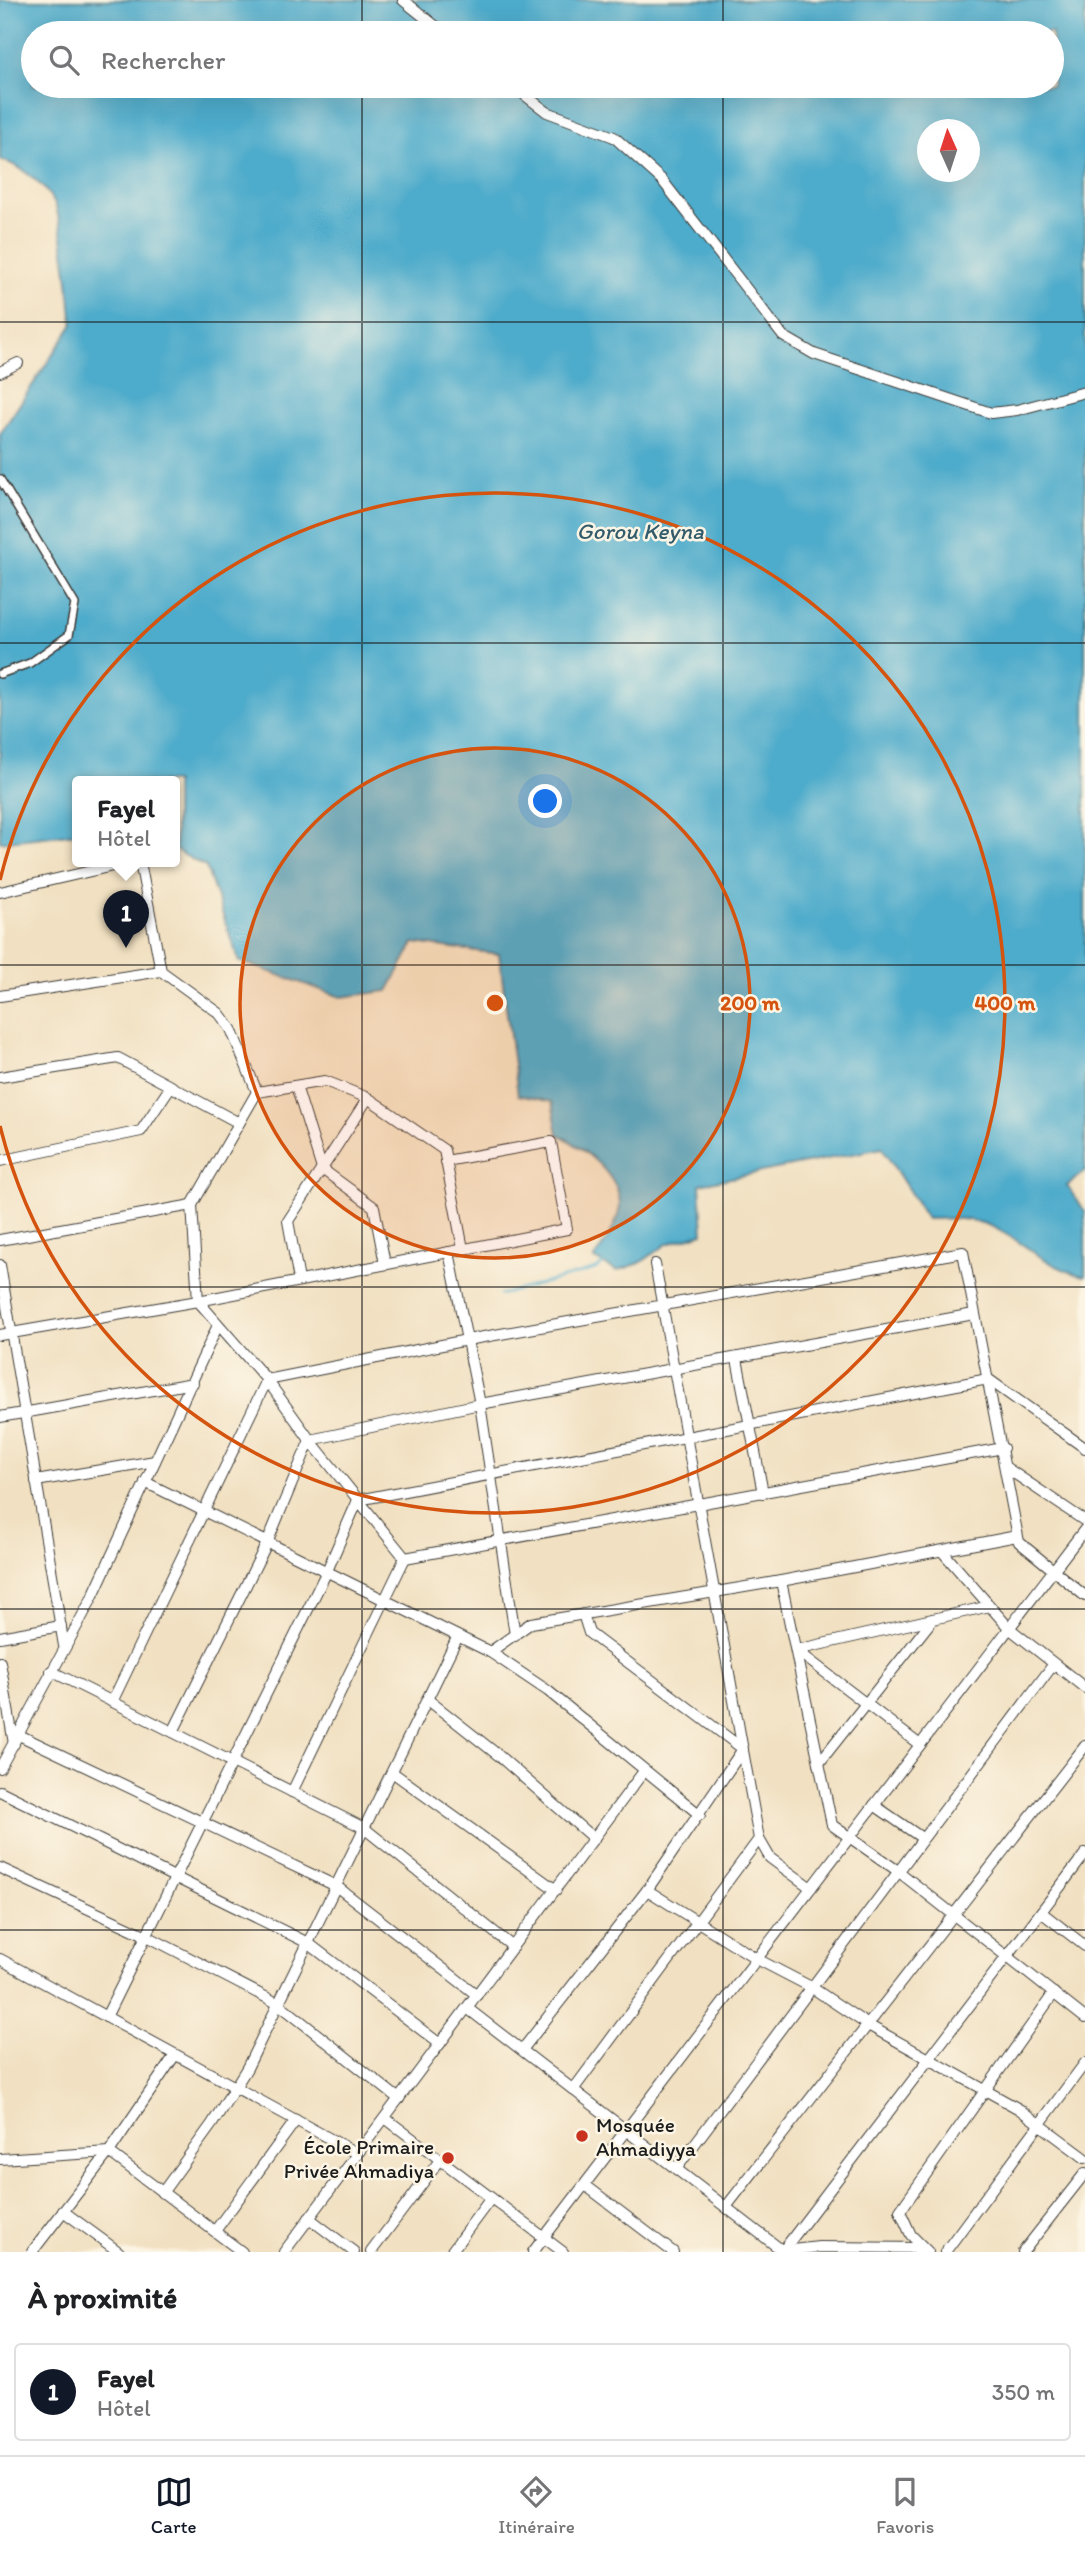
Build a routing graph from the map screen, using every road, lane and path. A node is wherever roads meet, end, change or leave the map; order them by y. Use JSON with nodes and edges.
{"nodes":[{"id":1,"x":403,"y":0,"type":"edge"},
{"id":2,"x":429,"y":21,"type":"edge"},
{"id":3,"x":529,"y":98,"type":"edge"},
{"id":4,"x":18,"y":363,"type":"dead end"},
{"id":5,"x":0,"y":372,"type":"edge"},
{"id":6,"x":1085,"y":392,"type":"edge"},
{"id":7,"x":0,"y":479,"type":"edge"},
{"id":8,"x":0,"y":674,"type":"edge"},
{"id":9,"x":108,"y":867,"type":"edge"},
{"id":10,"x":141,"y":867,"type":"edge"},
{"id":11,"x":0,"y":892,"type":"edge"},
{"id":12,"x":161,"y":971,"type":"junction"},
{"id":13,"x":0,"y":996,"type":"edge"},
{"id":14,"x":0,"y":1077,"type":"edge"},
{"id":15,"x":171,"y":1086,"type":"junction"},
{"id":16,"x":296,"y":1086,"type":"junction"},
{"id":17,"x":257,"y":1092,"type":"junction"},
{"id":18,"x":368,"y":1098,"type":"junction"},
{"id":19,"x":239,"y":1123,"type":"junction"},
{"id":20,"x":0,"y":1161,"type":"edge"},
{"id":21,"x":446,"y":1161,"type":"junction"},
{"id":22,"x":322,"y":1169,"type":"junction"},
{"id":23,"x":192,"y":1205,"type":"junction"},
{"id":24,"x":0,"y":1240,"type":"edge"},
{"id":25,"x":463,"y":1249,"type":"junction"},
{"id":26,"x":449,"y":1252,"type":"junction"},
{"id":27,"x":385,"y":1264,"type":"junction"},
{"id":28,"x":656,"y":1264,"type":"dead end"},
{"id":29,"x":0,"y":1265,"type":"edge"},
{"id":30,"x":299,"y":1280,"type":"junction"},
{"id":31,"x":198,"y":1301,"type":"junction"},
{"id":32,"x":663,"y":1305,"type":"junction"},
{"id":33,"x":974,"y":1314,"type":"junction"},
{"id":34,"x":218,"y":1325,"type":"junction"},
{"id":35,"x":12,"y":1333,"type":"junction"},
{"id":36,"x":0,"y":1335,"type":"edge"},
{"id":37,"x":467,"y":1340,"type":"junction"},
{"id":38,"x":737,"y":1359,"type":"junction"},
{"id":39,"x":675,"y":1370,"type":"junction"},
{"id":40,"x":988,"y":1379,"type":"junction"},
{"id":41,"x":267,"y":1380,"type":"junction"},
{"id":42,"x":193,"y":1383,"type":"junction"},
{"id":43,"x":480,"y":1404,"type":"junction"},
{"id":44,"x":25,"y":1413,"type":"junction"},
{"id":45,"x":0,"y":1417,"type":"edge"},
{"id":46,"x":750,"y":1423,"type":"junction"},
{"id":47,"x":688,"y":1435,"type":"junction"},
{"id":48,"x":310,"y":1440,"type":"junction"},
{"id":49,"x":1003,"y":1448,"type":"junction"},
{"id":50,"x":1085,"y":1448,"type":"edge"},
{"id":51,"x":155,"y":1461,"type":"junction"},
{"id":52,"x":1005,"y":1467,"type":"junction"},
{"id":53,"x":490,"y":1472,"type":"junction"},
{"id":54,"x":36,"y":1481,"type":"junction"},
{"id":55,"x":145,"y":1482,"type":"junction"},
{"id":56,"x":763,"y":1493,"type":"junction"},
{"id":57,"x":358,"y":1500,"type":"junction"},
{"id":58,"x":701,"y":1504,"type":"junction"},
{"id":59,"x":202,"y":1511,"type":"junction"},
{"id":60,"x":1085,"y":1521,"type":"edge"},
{"id":61,"x":1085,"y":1529,"type":"edge"},
{"id":62,"x":1017,"y":1536,"type":"junction"},
{"id":63,"x":502,"y":1540,"type":"junction"},
{"id":64,"x":267,"y":1543,"type":"junction"},
{"id":65,"x":942,"y":1551,"type":"junction"},
{"id":66,"x":405,"y":1558,"type":"junction"},
{"id":67,"x":1053,"y":1570,"type":"junction"},
{"id":68,"x":326,"y":1573,"type":"junction"},
{"id":69,"x":780,"y":1581,"type":"junction"},
{"id":70,"x":715,"y":1592,"type":"junction"},
{"id":71,"x":1085,"y":1595,"type":"edge"},
{"id":72,"x":384,"y":1602,"type":"junction"},
{"id":73,"x":990,"y":1606,"type":"junction"},
{"id":74,"x":583,"y":1614,"type":"junction"},
{"id":75,"x":933,"y":1619,"type":"junction"},
{"id":76,"x":61,"y":1626,"type":"junction"},
{"id":77,"x":1009,"y":1628,"type":"junction"},
{"id":78,"x":515,"y":1635,"type":"junction"},
{"id":79,"x":0,"y":1637,"type":"edge"},
{"id":80,"x":457,"y":1638,"type":"junction"},
{"id":81,"x":64,"y":1646,"type":"junction"},
{"id":82,"x":796,"y":1650,"type":"junction"},
{"id":83,"x":491,"y":1652,"type":"junction"},
{"id":84,"x":0,"y":1662,"type":"edge"},
{"id":85,"x":1053,"y":1665,"type":"junction"},
{"id":86,"x":51,"y":1671,"type":"junction"},
{"id":87,"x":1085,"y":1688,"type":"edge"},
{"id":88,"x":427,"y":1699,"type":"junction"},
{"id":89,"x":112,"y":1702,"type":"junction"},
{"id":90,"x":867,"y":1705,"type":"junction"},
{"id":91,"x":173,"y":1732,"type":"junction"},
{"id":92,"x":17,"y":1739,"type":"junction"},
{"id":93,"x":920,"y":1745,"type":"junction"},
{"id":94,"x":1085,"y":1746,"type":"edge"},
{"id":95,"x":743,"y":1749,"type":"junction"},
{"id":96,"x":233,"y":1762,"type":"junction"},
{"id":97,"x":819,"y":1763,"type":"junction"},
{"id":98,"x":0,"y":1768,"type":"edge"},
{"id":99,"x":644,"y":1771,"type":"junction"},
{"id":100,"x":392,"y":1772,"type":"junction"},
{"id":101,"x":0,"y":1791,"type":"edge"},
{"id":102,"x":292,"y":1792,"type":"junction"},
{"id":103,"x":874,"y":1805,"type":"junction"},
{"id":104,"x":700,"y":1815,"type":"junction"},
{"id":105,"x":204,"y":1822,"type":"junction"},
{"id":106,"x":364,"y":1828,"type":"junction"},
{"id":107,"x":850,"y":1837,"type":"junction"},
{"id":108,"x":922,"y":1838,"type":"junction"},
{"id":109,"x":594,"y":1839,"type":"junction"},
{"id":110,"x":759,"y":1839,"type":"junction"},
{"id":111,"x":1084,"y":1856,"type":"edge"},
{"id":112,"x":0,"y":1868,"type":"edge"},
{"id":113,"x":898,"y":1871,"type":"junction"},
{"id":114,"x":176,"y":1878,"type":"junction"},
{"id":115,"x":336,"y":1886,"type":"junction"},
{"id":116,"x":811,"y":1888,"type":"junction"},
{"id":117,"x":556,"y":1890,"type":"junction"},
{"id":118,"x":647,"y":1890,"type":"junction"},
{"id":119,"x":1041,"y":1912,"type":"junction"},
{"id":120,"x":954,"y":1914,"type":"junction"},
{"id":121,"x":698,"y":1923,"type":"junction"},
{"id":122,"x":147,"y":1936,"type":"junction"},
{"id":123,"x":309,"y":1943,"type":"junction"},
{"id":124,"x":1085,"y":1945,"type":"edge"},
{"id":125,"x":513,"y":1947,"type":"junction"},
{"id":126,"x":1007,"y":1956,"type":"junction"},
{"id":127,"x":0,"y":1959,"type":"edge"},
{"id":128,"x":757,"y":1959,"type":"junction"},
{"id":129,"x":811,"y":1987,"type":"junction"},
{"id":130,"x":1054,"y":1993,"type":"junction"},
{"id":131,"x":477,"y":1995,"type":"junction"},
{"id":132,"x":279,"y":2004,"type":"junction"},
{"id":133,"x":467,"y":2008,"type":"junction"},
{"id":134,"x":106,"y":2017,"type":"junction"},
{"id":135,"x":1085,"y":2018,"type":"edge"},
{"id":136,"x":868,"y":2025,"type":"junction"},
{"id":137,"x":440,"y":2044,"type":"junction"},
{"id":138,"x":522,"y":2050,"type":"junction"},
{"id":139,"x":175,"y":2055,"type":"junction"},
{"id":140,"x":928,"y":2060,"type":"junction"},
{"id":141,"x":1085,"y":2063,"type":"edge"},
{"id":142,"x":235,"y":2087,"type":"junction"},
{"id":143,"x":573,"y":2090,"type":"junction"},
{"id":144,"x":984,"y":2090,"type":"junction"},
{"id":145,"x":399,"y":2099,"type":"junction"},
{"id":146,"x":385,"y":2118,"type":"junction"},
{"id":147,"x":296,"y":2120,"type":"junction"},
{"id":148,"x":1040,"y":2124,"type":"junction"},
{"id":149,"x":626,"y":2130,"type":"junction"},
{"id":150,"x":109,"y":2152,"type":"junction"},
{"id":151,"x":358,"y":2154,"type":"junction"},
{"id":152,"x":1085,"y":2158,"type":"edge"},
{"id":153,"x":0,"y":2159,"type":"edge"},
{"id":154,"x":440,"y":2160,"type":"junction"},
{"id":155,"x":676,"y":2169,"type":"junction"},
{"id":156,"x":1085,"y":2172,"type":"edge"},
{"id":157,"x":584,"y":2185,"type":"junction"},
{"id":158,"x":162,"y":2193,"type":"junction"},
{"id":159,"x":491,"y":2198,"type":"junction"},
{"id":160,"x":726,"y":2207,"type":"junction"},
{"id":161,"x":63,"y":2211,"type":"junction"},
{"id":162,"x":309,"y":2218,"type":"junction"},
{"id":163,"x":215,"y":2231,"type":"junction"},
{"id":164,"x":544,"y":2238,"type":"junction"},
{"id":165,"x":925,"y":2250,"type":"edge"},
{"id":166,"x":32,"y":2252,"type":"edge"},
{"id":167,"x":119,"y":2252,"type":"edge"},
{"id":168,"x":242,"y":2252,"type":"edge"},
{"id":169,"x":284,"y":2252,"type":"edge"},
{"id":170,"x":354,"y":2252,"type":"edge"},
{"id":171,"x":371,"y":2252,"type":"edge"},
{"id":172,"x":451,"y":2252,"type":"edge"},
{"id":173,"x":533,"y":2252,"type":"edge"},
{"id":174,"x":563,"y":2252,"type":"edge"},
{"id":175,"x":673,"y":2252,"type":"edge"},
{"id":176,"x":783,"y":2252,"type":"edge"},
{"id":177,"x":945,"y":2252,"type":"edge"},
{"id":178,"x":1023,"y":2252,"type":"edge"}],
"edges":[{"from":1,"to":2,"type":"street"},
{"from":3,"to":6,"type":"street"},
{"from":4,"to":5,"type":"street"},
{"from":7,"to":8,"type":"street"},
{"from":9,"to":11,"type":"street"},
{"from":10,"to":12,"type":"street"},
{"from":12,"to":13,"type":"street"},
{"from":12,"to":17,"type":"street"},
{"from":14,"to":15,"type":"street"},
{"from":15,"to":19,"type":"street"},
{"from":15,"to":20,"type":"street"},
{"from":16,"to":17,"type":"street"},
{"from":16,"to":18,"type":"street"},
{"from":16,"to":22,"type":"street"},
{"from":17,"to":19,"type":"street"},
{"from":18,"to":21,"type":"street"},
{"from":18,"to":22,"type":"street"},
{"from":19,"to":23,"type":"street"},
{"from":21,"to":25,"type":"street"},
{"from":21,"to":25,"type":"street"},
{"from":22,"to":27,"type":"street"},
{"from":22,"to":30,"type":"street"},
{"from":23,"to":24,"type":"street"},
{"from":23,"to":31,"type":"street"},
{"from":25,"to":26,"type":"street"},
{"from":26,"to":27,"type":"street"},
{"from":26,"to":37,"type":"street"},
{"from":27,"to":30,"type":"street"},
{"from":28,"to":32,"type":"street"},
{"from":29,"to":35,"type":"street"},
{"from":30,"to":31,"type":"street"},
{"from":31,"to":34,"type":"street"},
{"from":31,"to":35,"type":"street"},
{"from":32,"to":33,"type":"street"},
{"from":32,"to":37,"type":"street"},
{"from":32,"to":39,"type":"street"},
{"from":33,"to":38,"type":"street"},
{"from":33,"to":40,"type":"street"},
{"from":34,"to":41,"type":"street"},
{"from":34,"to":42,"type":"street"},
{"from":35,"to":36,"type":"street"},
{"from":35,"to":44,"type":"street"},
{"from":37,"to":41,"type":"street"},
{"from":37,"to":43,"type":"street"},
{"from":38,"to":39,"type":"street"},
{"from":38,"to":46,"type":"street"},
{"from":39,"to":43,"type":"street"},
{"from":39,"to":47,"type":"street"},
{"from":40,"to":46,"type":"street"},
{"from":40,"to":49,"type":"street"},
{"from":40,"to":50,"type":"street"},
{"from":41,"to":48,"type":"street"},
{"from":41,"to":59,"type":"street"},
{"from":42,"to":44,"type":"street"},
{"from":42,"to":51,"type":"street"},
{"from":43,"to":48,"type":"street"},
{"from":43,"to":53,"type":"street"},
{"from":44,"to":45,"type":"street"},
{"from":44,"to":54,"type":"street"},
{"from":46,"to":47,"type":"street"},
{"from":46,"to":56,"type":"street"},
{"from":47,"to":53,"type":"street"},
{"from":47,"to":58,"type":"street"},
{"from":48,"to":57,"type":"street"},
{"from":48,"to":64,"type":"street"},
{"from":49,"to":52,"type":"street"},
{"from":49,"to":56,"type":"street"},
{"from":51,"to":54,"type":"street"},
{"from":51,"to":55,"type":"street"},
{"from":52,"to":60,"type":"street"},
{"from":52,"to":62,"type":"street"},
{"from":53,"to":57,"type":"street"},
{"from":53,"to":63,"type":"street"},
{"from":54,"to":76,"type":"street"},
{"from":55,"to":59,"type":"street"},
{"from":55,"to":81,"type":"street"},
{"from":56,"to":58,"type":"street"},
{"from":57,"to":66,"type":"street"},
{"from":57,"to":68,"type":"street"},
{"from":58,"to":63,"type":"street"},
{"from":58,"to":70,"type":"street"},
{"from":59,"to":64,"type":"street"},
{"from":59,"to":89,"type":"street"},
{"from":61,"to":67,"type":"street"},
{"from":62,"to":65,"type":"street"},
{"from":62,"to":67,"type":"street"},
{"from":63,"to":66,"type":"street"},
{"from":63,"to":78,"type":"street"},
{"from":64,"to":68,"type":"street"},
{"from":64,"to":91,"type":"street"},
{"from":65,"to":69,"type":"street"},
{"from":65,"to":73,"type":"street"},
{"from":66,"to":72,"type":"street"},
{"from":67,"to":71,"type":"street"},
{"from":67,"to":77,"type":"street"},
{"from":68,"to":72,"type":"street"},
{"from":68,"to":96,"type":"street"},
{"from":69,"to":70,"type":"street"},
{"from":69,"to":82,"type":"street"},
{"from":70,"to":74,"type":"street"},
{"from":70,"to":95,"type":"street"},
{"from":72,"to":80,"type":"street"},
{"from":72,"to":102,"type":"street"},
{"from":73,"to":75,"type":"street"},
{"from":73,"to":77,"type":"street"},
{"from":74,"to":78,"type":"street"},
{"from":74,"to":95,"type":"street"},
{"from":75,"to":82,"type":"street"},
{"from":75,"to":90,"type":"street"},
{"from":76,"to":79,"type":"street"},
{"from":76,"to":81,"type":"street"},
{"from":77,"to":85,"type":"street"},
{"from":77,"to":93,"type":"street"},
{"from":78,"to":83,"type":"street"},
{"from":80,"to":83,"type":"street"},
{"from":80,"to":88,"type":"street"},
{"from":81,"to":86,"type":"street"},
{"from":82,"to":90,"type":"street"},
{"from":82,"to":97,"type":"street"},
{"from":83,"to":99,"type":"street"},
{"from":84,"to":92,"type":"street"},
{"from":85,"to":87,"type":"street"},
{"from":85,"to":108,"type":"street"},
{"from":86,"to":89,"type":"street"},
{"from":86,"to":92,"type":"street"},
{"from":88,"to":100,"type":"street"},
{"from":88,"to":109,"type":"street"},
{"from":89,"to":91,"type":"street"},
{"from":90,"to":93,"type":"street"},
{"from":90,"to":97,"type":"street"},
{"from":91,"to":96,"type":"street"},
{"from":92,"to":98,"type":"street"},
{"from":92,"to":105,"type":"street"},
{"from":93,"to":103,"type":"street"},
{"from":94,"to":120,"type":"street"},
{"from":95,"to":104,"type":"street"},
{"from":95,"to":110,"type":"street"},
{"from":96,"to":102,"type":"street"},
{"from":96,"to":105,"type":"street"},
{"from":97,"to":107,"type":"street"},
{"from":99,"to":104,"type":"street"},
{"from":99,"to":109,"type":"street"},
{"from":100,"to":106,"type":"street"},
{"from":100,"to":117,"type":"street"},
{"from":101,"to":114,"type":"street"},
{"from":102,"to":106,"type":"street"},
{"from":103,"to":107,"type":"street"},
{"from":103,"to":108,"type":"street"},
{"from":104,"to":118,"type":"street"},
{"from":105,"to":114,"type":"street"},
{"from":105,"to":115,"type":"street"},
{"from":106,"to":115,"type":"street"},
{"from":106,"to":125,"type":"street"},
{"from":107,"to":113,"type":"street"},
{"from":107,"to":116,"type":"street"},
{"from":108,"to":113,"type":"street"},
{"from":109,"to":117,"type":"street"},
{"from":110,"to":116,"type":"street"},
{"from":110,"to":121,"type":"street"},
{"from":111,"to":119,"type":"street"},
{"from":112,"to":122,"type":"street"},
{"from":113,"to":120,"type":"street"},
{"from":113,"to":129,"type":"street"},
{"from":114,"to":122,"type":"street"},
{"from":114,"to":123,"type":"street"},
{"from":115,"to":123,"type":"street"},
{"from":115,"to":131,"type":"street"},
{"from":116,"to":128,"type":"street"},
{"from":117,"to":125,"type":"street"},
{"from":118,"to":121,"type":"street"},
{"from":118,"to":138,"type":"street"},
{"from":119,"to":124,"type":"street"},
{"from":119,"to":126,"type":"street"},
{"from":120,"to":126,"type":"street"},
{"from":120,"to":136,"type":"street"},
{"from":121,"to":128,"type":"street"},
{"from":121,"to":143,"type":"street"},
{"from":122,"to":132,"type":"street"},
{"from":122,"to":134,"type":"street"},
{"from":123,"to":132,"type":"street"},
{"from":123,"to":137,"type":"street"},
{"from":125,"to":131,"type":"street"},
{"from":126,"to":130,"type":"street"},
{"from":126,"to":140,"type":"street"},
{"from":127,"to":134,"type":"street"},
{"from":128,"to":129,"type":"street"},
{"from":128,"to":149,"type":"street"},
{"from":129,"to":136,"type":"street"},
{"from":129,"to":155,"type":"street"},
{"from":130,"to":135,"type":"street"},
{"from":130,"to":144,"type":"street"},
{"from":131,"to":133,"type":"street"},
{"from":132,"to":142,"type":"street"},
{"from":132,"to":145,"type":"street"},
{"from":133,"to":137,"type":"street"},
{"from":133,"to":138,"type":"street"},
{"from":134,"to":139,"type":"street"},
{"from":136,"to":140,"type":"street"},
{"from":136,"to":160,"type":"street"},
{"from":137,"to":145,"type":"street"},
{"from":138,"to":143,"type":"street"},
{"from":139,"to":142,"type":"street"},
{"from":139,"to":150,"type":"street"},
{"from":140,"to":144,"type":"street"},
{"from":140,"to":176,"type":"street"},
{"from":141,"to":148,"type":"street"},
{"from":142,"to":147,"type":"street"},
{"from":142,"to":158,"type":"street"},
{"from":143,"to":149,"type":"street"},
{"from":144,"to":148,"type":"street"},
{"from":144,"to":165,"type":"street"},
{"from":145,"to":146,"type":"street"},
{"from":146,"to":151,"type":"street"},
{"from":146,"to":154,"type":"street"},
{"from":147,"to":151,"type":"street"},
{"from":147,"to":163,"type":"street"},
{"from":148,"to":152,"type":"street"},
{"from":148,"to":177,"type":"street"},
{"from":149,"to":155,"type":"street"},
{"from":149,"to":157,"type":"street"},
{"from":150,"to":153,"type":"street"},
{"from":150,"to":158,"type":"street"},
{"from":150,"to":161,"type":"street"},
{"from":151,"to":162,"type":"street"},
{"from":154,"to":159,"type":"street"},
{"from":154,"to":171,"type":"street"},
{"from":155,"to":160,"type":"street"},
{"from":156,"to":178,"type":"street"},
{"from":157,"to":164,"type":"street"},
{"from":157,"to":175,"type":"street"},
{"from":158,"to":163,"type":"street"},
{"from":159,"to":164,"type":"street"},
{"from":159,"to":172,"type":"street"},
{"from":160,"to":176,"type":"street"},
{"from":161,"to":166,"type":"street"},
{"from":161,"to":167,"type":"street"},
{"from":162,"to":169,"type":"street"},
{"from":162,"to":170,"type":"street"},
{"from":163,"to":168,"type":"street"},
{"from":164,"to":173,"type":"street"},
{"from":164,"to":174,"type":"street"},
{"from":165,"to":176,"type":"street"}]}
